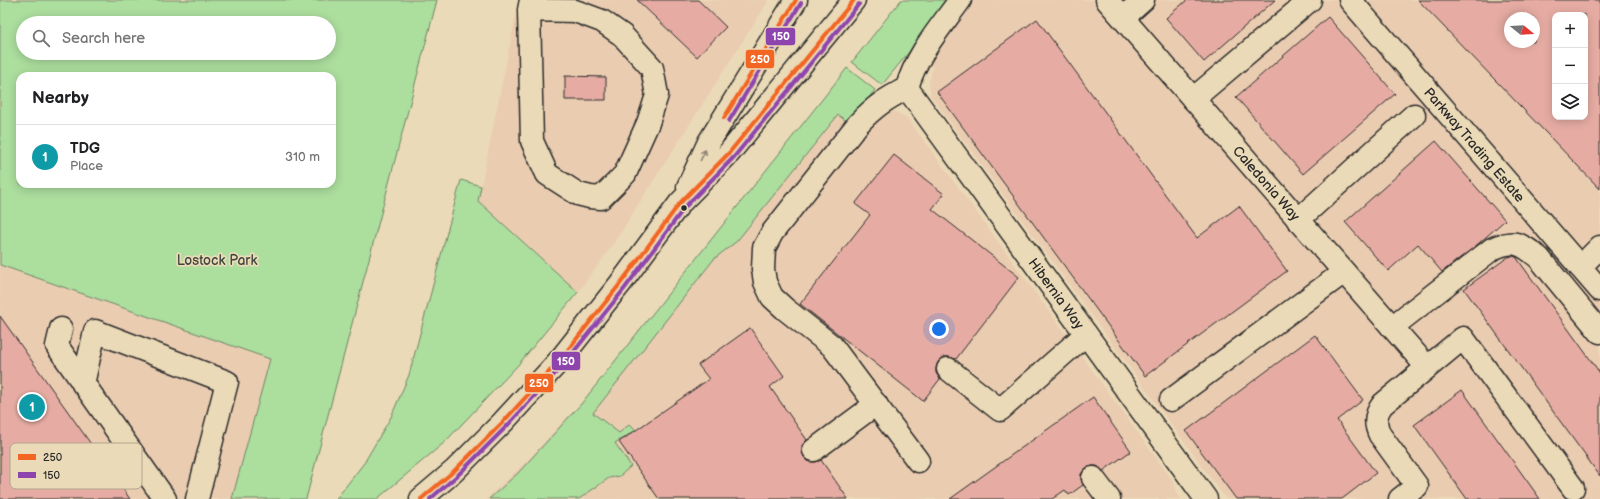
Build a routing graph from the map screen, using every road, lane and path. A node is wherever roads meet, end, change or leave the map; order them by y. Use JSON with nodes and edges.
{"nodes":[{"id":1,"x":796,"y":0,"type":"edge"},
{"id":2,"x":854,"y":0,"type":"edge"},
{"id":3,"x":960,"y":0,"type":"edge"},
{"id":4,"x":1107,"y":0,"type":"edge"},
{"id":5,"x":1143,"y":0,"type":"edge"},
{"id":6,"x":1310,"y":0,"type":"edge"},
{"id":7,"x":1350,"y":0,"type":"edge"},
{"id":8,"x":530,"y":5,"type":"edge"},
{"id":9,"x":1123,"y":18,"type":"junction"},
{"id":10,"x":907,"y":88,"type":"junction"},
{"id":11,"x":1193,"y":99,"type":"junction"},
{"id":12,"x":1414,"y":115,"type":"dead end"},
{"id":13,"x":680,"y":203,"type":"junction"},
{"id":14,"x":1298,"y":220,"type":"junction"},
{"id":15,"x":1600,"y":247,"type":"edge"},
{"id":16,"x":1580,"y":267,"type":"junction"},
{"id":17,"x":1344,"y":272,"type":"junction"},
{"id":18,"x":1600,"y":290,"type":"edge"},
{"id":19,"x":1392,"y":327,"type":"junction"},
{"id":20,"x":61,"y":329,"type":"dead end"},
{"id":21,"x":1600,"y":332,"type":"edge"},
{"id":22,"x":1086,"y":334,"type":"junction"},
{"id":23,"x":1427,"y":367,"type":"junction"},
{"id":24,"x":948,"y":369,"type":"dead end"},
{"id":25,"x":83,"y":384,"type":"junction"},
{"id":26,"x":1171,"y":400,"type":"dead end"},
{"id":27,"x":876,"y":404,"type":"junction"},
{"id":28,"x":125,"y":443,"type":"edge"},
{"id":29,"x":814,"y":450,"type":"dead end"},
{"id":30,"x":918,"y":461,"type":"dead end"},
{"id":31,"x":142,"y":467,"type":"edge"},
{"id":32,"x":1093,"y":478,"type":"dead end"},
{"id":33,"x":1573,"y":488,"type":"dead end"},
{"id":34,"x":165,"y":499,"type":"edge"},
{"id":35,"x":197,"y":499,"type":"edge"},
{"id":36,"x":421,"y":499,"type":"edge"},
{"id":37,"x":1109,"y":499,"type":"edge"},
{"id":38,"x":1206,"y":499,"type":"edge"},
{"id":39,"x":1400,"y":499,"type":"edge"}],
"edges":[{"from":13,"to":1,"type":"street","one_way":true},
{"from":2,"to":13,"type":"street"},
{"from":3,"to":10,"type":"street"},
{"from":4,"to":9,"type":"street","name":"Caledonia Way"},
{"from":5,"to":9,"type":"street"},
{"from":6,"to":11,"type":"street"},
{"from":7,"to":16,"type":"street","name":"Parkway Trading Estate"},
{"from":8,"to":8,"type":"street"},
{"from":9,"to":11,"type":"street","name":"Caledonia Way"},
{"from":10,"to":22,"type":"street","name":"Hibernia Way"},
{"from":10,"to":27,"type":"street"},
{"from":11,"to":14,"type":"street","name":"Caledonia Way"},
{"from":12,"to":14,"type":"street"},
{"from":13,"to":36,"type":"street"},
{"from":14,"to":17,"type":"street","name":"Caledonia Way"},
{"from":15,"to":16,"type":"street"},
{"from":16,"to":18,"type":"street","name":"Parkway Trading Estate"},
{"from":17,"to":19,"type":"street","name":"Caledonia Way"},
{"from":17,"to":26,"type":"street"},
{"from":19,"to":21,"type":"street"},
{"from":19,"to":23,"type":"street","name":"Caledonia Way"},
{"from":20,"to":25,"type":"street"},
{"from":22,"to":24,"type":"street"},
{"from":22,"to":38,"type":"street","name":"Hibernia Way"},
{"from":23,"to":33,"type":"street"},
{"from":23,"to":39,"type":"street"},
{"from":25,"to":28,"type":"street"},
{"from":25,"to":35,"type":"street"},
{"from":27,"to":29,"type":"street"},
{"from":27,"to":30,"type":"street"},
{"from":31,"to":34,"type":"street"},
{"from":32,"to":37,"type":"street"}]}
